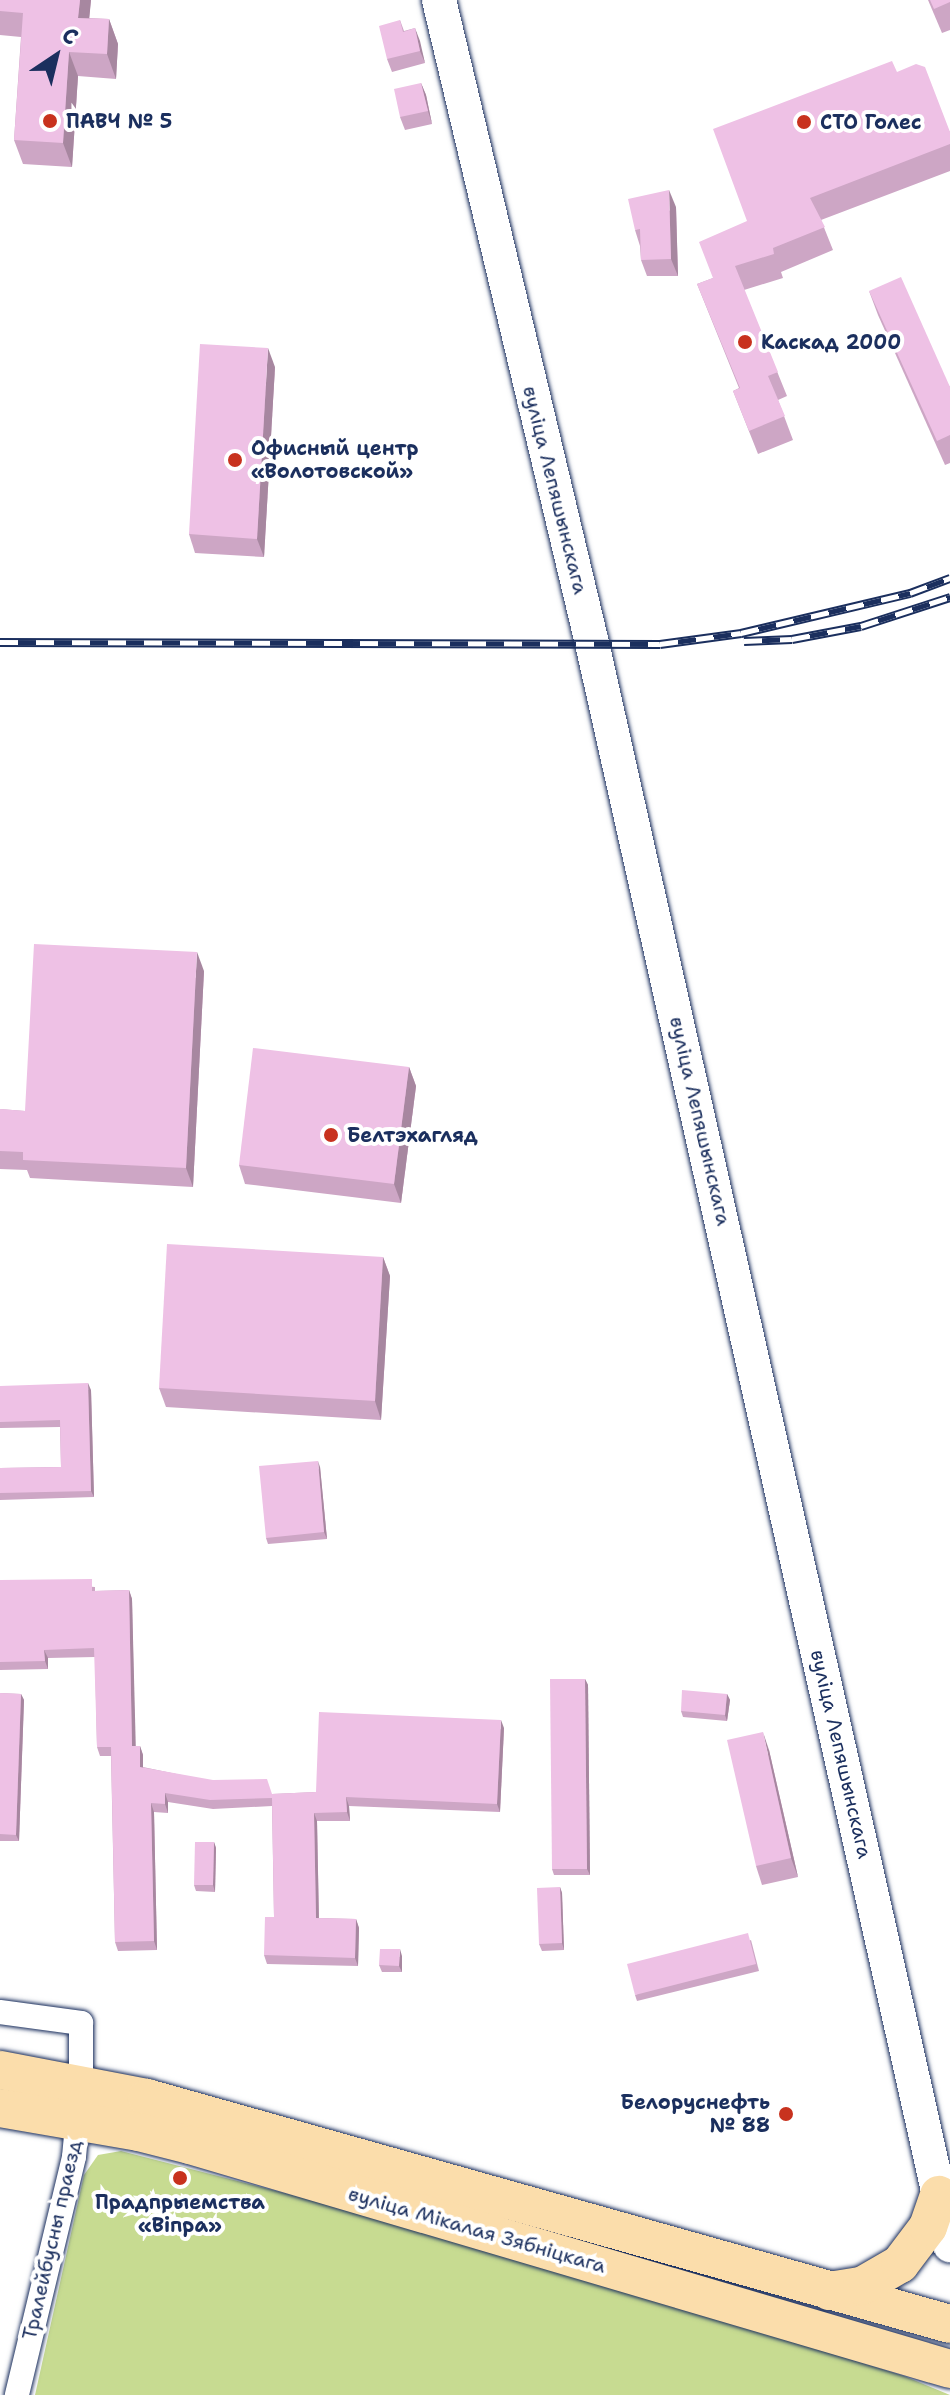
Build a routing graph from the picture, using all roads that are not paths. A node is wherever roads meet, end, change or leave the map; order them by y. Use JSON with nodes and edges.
{"nodes":[{"id":1,"x":439,"y":0,"type":"edge"},
{"id":2,"x":0,"y":2012,"type":"edge"},
{"id":3,"x":0,"y":2070,"type":"edge"},
{"id":4,"x":80,"y":2102,"type":"junction"},
{"id":5,"x":0,"y":2108,"type":"edge"},
{"id":6,"x":939,"y":2195,"type":"junction"},
{"id":7,"x":950,"y":2245,"type":"edge"},
{"id":8,"x":829,"y":2291,"type":"junction"},
{"id":9,"x":950,"y":2324,"type":"edge"},
{"id":10,"x":950,"y":2369,"type":"edge"},
{"id":11,"x":17,"y":2395,"type":"edge"}],
"edges":[{"from":1,"to":6,"type":"main road","name":"вуліца Лепяшынскага"},
{"from":2,"to":4,"type":"street","name":"Тралейбусны праезд"},
{"from":3,"to":4,"type":"main road","name":"вуліца Мікалая Зябніцкага"},
{"from":4,"to":5,"type":"main road","name":"вуліца Мікалая Зябніцкага"},
{"from":4,"to":8,"type":"main road","name":"вуліца Мікалая Зябніцкага"},
{"from":4,"to":10,"type":"main road","name":"вуліца Мікалая Зябніцкага"},
{"from":4,"to":11,"type":"street","name":"Тралейбусны праезд"},
{"from":6,"to":7,"type":"main road","name":"вуліца Лепяшынскага"},
{"from":6,"to":8,"type":"main road"},
{"from":8,"to":9,"type":"main road","name":"вуліца Мікалая Зябніцкага"}]}
